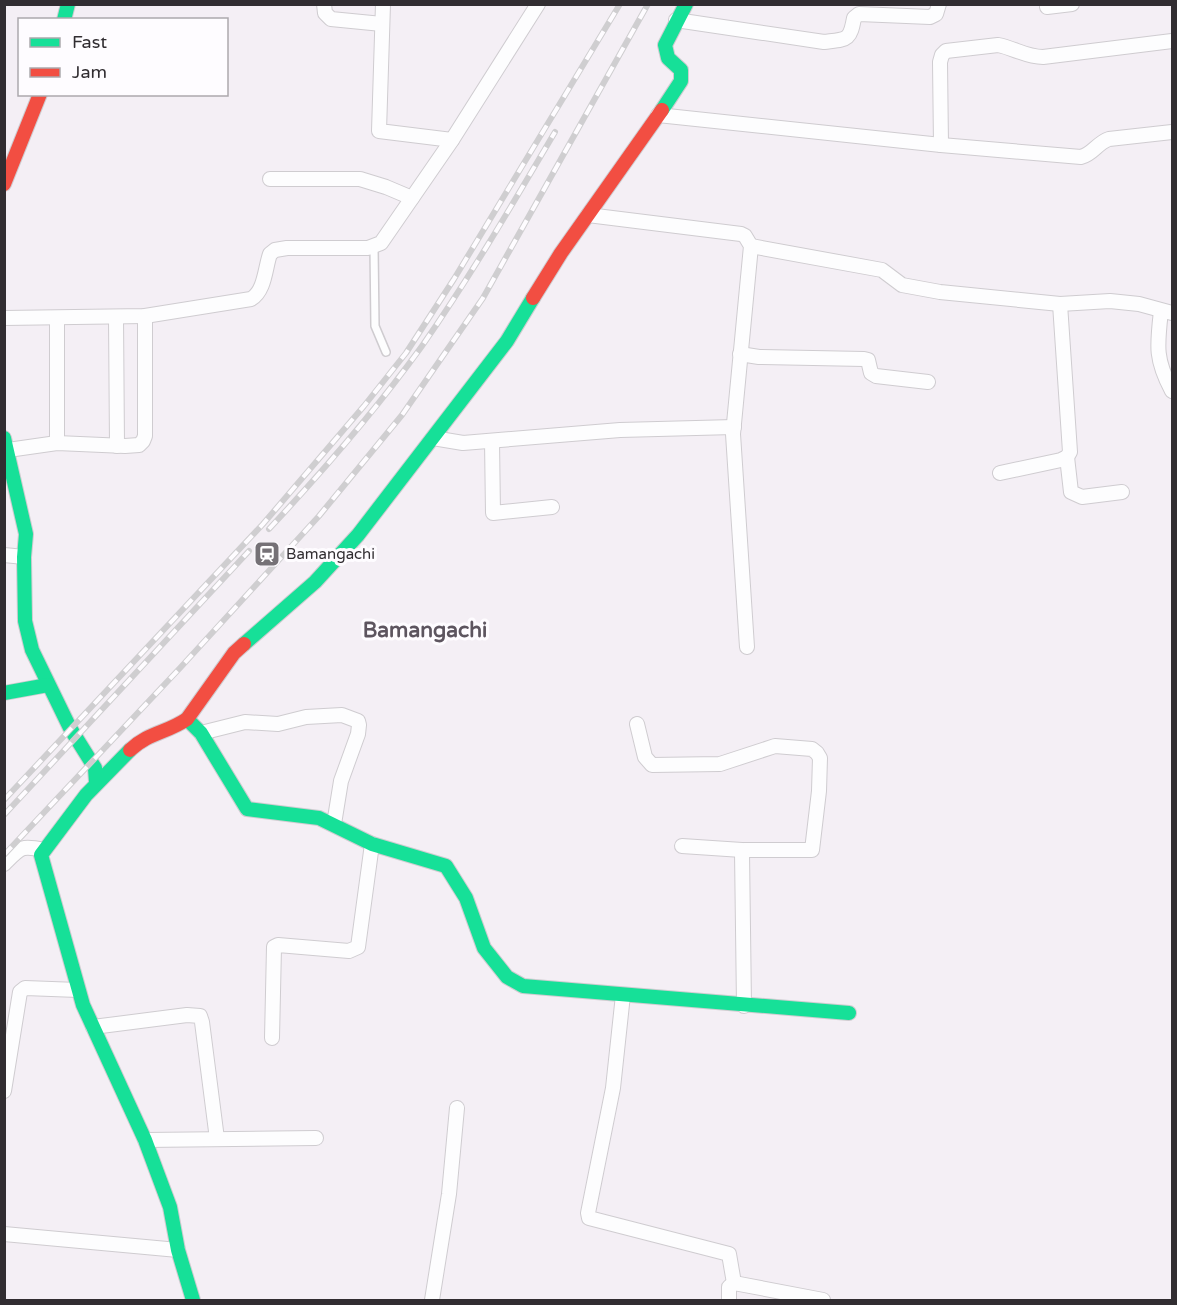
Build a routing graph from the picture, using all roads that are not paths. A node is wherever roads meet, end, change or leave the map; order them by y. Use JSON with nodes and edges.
{"nodes":[{"id":1,"x":324,"y":4,"type":"edge"},
{"id":2,"x":383,"y":4,"type":"edge"},
{"id":3,"x":538,"y":4,"type":"edge"},
{"id":4,"x":686,"y":4,"type":"edge"},
{"id":5,"x":939,"y":4,"type":"edge"},
{"id":6,"x":1072,"y":4,"type":"edge"},
{"id":7,"x":1047,"y":7,"type":"dead end"},
{"id":8,"x":676,"y":20,"type":"junction"},
{"id":9,"x":382,"y":24,"type":"junction"},
{"id":10,"x":1173,"y":41,"type":"edge"},
{"id":11,"x":39,"y":96,"type":"edge"},
{"id":12,"x":657,"y":115,"type":"junction"},
{"id":13,"x":1173,"y":132,"type":"edge"},
{"id":14,"x":452,"y":140,"type":"junction"},
{"id":15,"x":940,"y":145,"type":"junction"},
{"id":16,"x":270,"y":178,"type":"dead end"},
{"id":17,"x":4,"y":184,"type":"edge"},
{"id":18,"x":412,"y":198,"type":"junction"},
{"id":19,"x":588,"y":215,"type":"junction"},
{"id":20,"x":751,"y":246,"type":"junction"},
{"id":21,"x":374,"y":247,"type":"junction"},
{"id":22,"x":1060,"y":304,"type":"junction"},
{"id":23,"x":1167,"y":312,"type":"edge"},
{"id":24,"x":145,"y":316,"type":"junction"},
{"id":25,"x":116,"y":317,"type":"junction"},
{"id":26,"x":4,"y":318,"type":"edge"},
{"id":27,"x":57,"y":318,"type":"junction"},
{"id":28,"x":386,"y":352,"type":"dead end"},
{"id":29,"x":740,"y":354,"type":"junction"},
{"id":30,"x":928,"y":382,"type":"dead end"},
{"id":31,"x":1173,"y":391,"type":"edge"},
{"id":32,"x":734,"y":427,"type":"junction"},
{"id":33,"x":433,"y":438,"type":"junction"},
{"id":34,"x":492,"y":441,"type":"junction"},
{"id":35,"x":57,"y":443,"type":"junction"},
{"id":36,"x":6,"y":444,"type":"edge"},
{"id":37,"x":117,"y":446,"type":"junction"},
{"id":38,"x":1067,"y":457,"type":"junction"},
{"id":39,"x":999,"y":473,"type":"dead end"},
{"id":40,"x":1122,"y":492,"type":"dead end"},
{"id":41,"x":552,"y":507,"type":"dead end"},
{"id":42,"x":4,"y":555,"type":"edge"},
{"id":43,"x":24,"y":557,"type":"junction"},
{"id":44,"x":747,"y":647,"type":"dead end"},
{"id":45,"x":48,"y":685,"type":"junction"},
{"id":46,"x":4,"y":693,"type":"edge"},
{"id":47,"x":187,"y":719,"type":"junction"},
{"id":48,"x":637,"y":724,"type":"dead end"},
{"id":49,"x":201,"y":733,"type":"junction"},
{"id":50,"x":96,"y":782,"type":"junction"},
{"id":51,"x":334,"y":825,"type":"junction"},
{"id":52,"x":372,"y":844,"type":"junction"},
{"id":53,"x":682,"y":846,"type":"dead end"},
{"id":54,"x":44,"y":850,"type":"junction"},
{"id":55,"x":742,"y":850,"type":"junction"},
{"id":56,"x":4,"y":864,"type":"edge"},
{"id":57,"x":78,"y":990,"type":"junction"},
{"id":58,"x":623,"y":995,"type":"junction"},
{"id":59,"x":744,"y":1006,"type":"junction"},
{"id":60,"x":849,"y":1013,"type":"dead end"},
{"id":61,"x":93,"y":1027,"type":"junction"},
{"id":62,"x":272,"y":1038,"type":"dead end"},
{"id":63,"x":4,"y":1091,"type":"edge"},
{"id":64,"x":456,"y":1108,"type":"dead end"},
{"id":65,"x":316,"y":1138,"type":"dead end"},
{"id":66,"x":217,"y":1139,"type":"junction"},
{"id":67,"x":145,"y":1140,"type":"junction"},
{"id":68,"x":4,"y":1234,"type":"edge"},
{"id":69,"x":178,"y":1250,"type":"junction"},
{"id":70,"x":734,"y":1283,"type":"junction"},
{"id":71,"x":193,"y":1300,"type":"edge"},
{"id":72,"x":432,"y":1300,"type":"edge"},
{"id":73,"x":729,"y":1300,"type":"edge"},
{"id":74,"x":823,"y":1300,"type":"edge"}],
"edges":[{"from":1,"to":9,"type":"street"},
{"from":2,"to":9,"type":"street"},
{"from":3,"to":14,"type":"street"},
{"from":4,"to":8,"type":"street"},
{"from":5,"to":8,"type":"street"},
{"from":6,"to":7,"type":"street"},
{"from":8,"to":12,"type":"street"},
{"from":9,"to":14,"type":"street"},
{"from":10,"to":15,"type":"street"},
{"from":11,"to":17,"type":"street"},
{"from":12,"to":15,"type":"street"},
{"from":12,"to":19,"type":"street"},
{"from":13,"to":15,"type":"street"},
{"from":14,"to":18,"type":"street"},
{"from":16,"to":18,"type":"street"},
{"from":18,"to":21,"type":"street"},
{"from":19,"to":20,"type":"street"},
{"from":19,"to":33,"type":"street"},
{"from":20,"to":22,"type":"street"},
{"from":20,"to":29,"type":"street"},
{"from":21,"to":24,"type":"street"},
{"from":21,"to":28,"type":"lane"},
{"from":22,"to":23,"type":"street"},
{"from":22,"to":38,"type":"street"},
{"from":23,"to":31,"type":"street"},
{"from":24,"to":25,"type":"street"},
{"from":24,"to":37,"type":"street"},
{"from":25,"to":27,"type":"street"},
{"from":25,"to":37,"type":"street"},
{"from":26,"to":27,"type":"street"},
{"from":27,"to":35,"type":"street"},
{"from":29,"to":30,"type":"street"},
{"from":29,"to":32,"type":"street"},
{"from":32,"to":34,"type":"street"},
{"from":32,"to":44,"type":"street"},
{"from":33,"to":34,"type":"street"},
{"from":33,"to":47,"type":"street"},
{"from":34,"to":41,"type":"street"},
{"from":35,"to":36,"type":"street"},
{"from":35,"to":37,"type":"street"},
{"from":36,"to":43,"type":"street"},
{"from":38,"to":39,"type":"street"},
{"from":38,"to":40,"type":"street"},
{"from":42,"to":43,"type":"street"},
{"from":43,"to":45,"type":"street"},
{"from":45,"to":46,"type":"street"},
{"from":45,"to":50,"type":"street"},
{"from":47,"to":49,"type":"street"},
{"from":47,"to":50,"type":"street"},
{"from":48,"to":55,"type":"street"},
{"from":49,"to":51,"type":"street"},
{"from":49,"to":51,"type":"street"},
{"from":50,"to":54,"type":"street"},
{"from":51,"to":52,"type":"street"},
{"from":52,"to":58,"type":"street"},
{"from":52,"to":62,"type":"street"},
{"from":53,"to":55,"type":"street"},
{"from":54,"to":56,"type":"street"},
{"from":54,"to":57,"type":"street"},
{"from":55,"to":59,"type":"street"},
{"from":57,"to":61,"type":"street"},
{"from":57,"to":63,"type":"street"},
{"from":58,"to":59,"type":"street"},
{"from":58,"to":70,"type":"street"},
{"from":59,"to":60,"type":"street"},
{"from":61,"to":66,"type":"street"},
{"from":61,"to":67,"type":"street"},
{"from":64,"to":72,"type":"street"},
{"from":65,"to":66,"type":"street"},
{"from":66,"to":67,"type":"street"},
{"from":67,"to":69,"type":"street"},
{"from":68,"to":69,"type":"street"},
{"from":69,"to":71,"type":"street"},
{"from":70,"to":73,"type":"street"},
{"from":70,"to":74,"type":"street"}]}
